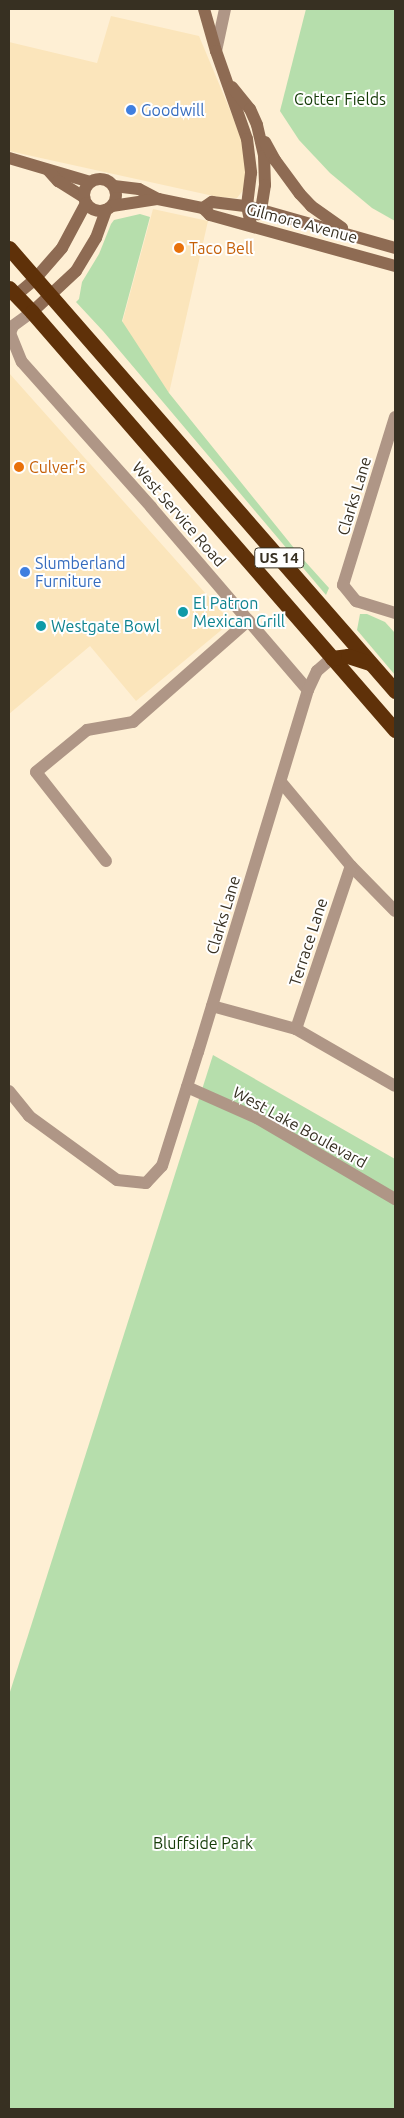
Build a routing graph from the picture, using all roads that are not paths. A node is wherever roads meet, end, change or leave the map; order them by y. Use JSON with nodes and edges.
{"nodes":[{"id":1,"x":204,"y":9,"type":"edge"},
{"id":2,"x":225,"y":9,"type":"edge"},
{"id":3,"x":216,"y":51,"type":"junction"},
{"id":4,"x":226,"y":78,"type":"junction"},
{"id":5,"x":258,"y":128,"type":"junction"},
{"id":6,"x":9,"y":158,"type":"edge"},
{"id":7,"x":48,"y":170,"type":"junction"},
{"id":8,"x":90,"y":182,"type":"junction"},
{"id":9,"x":114,"y":186,"type":"junction"},
{"id":10,"x":158,"y":199,"type":"junction"},
{"id":11,"x":85,"y":200,"type":"junction"},
{"id":12,"x":247,"y":206,"type":"junction"},
{"id":13,"x":109,"y":208,"type":"junction"},
{"id":14,"x":203,"y":208,"type":"junction"},
{"id":15,"x":262,"y":209,"type":"junction"},
{"id":16,"x":251,"y":226,"type":"junction"},
{"id":17,"x":352,"y":235,"type":"junction"},
{"id":18,"x":9,"y":248,"type":"edge"},
{"id":19,"x":395,"y":248,"type":"edge"},
{"id":20,"x":395,"y":266,"type":"edge"},
{"id":21,"x":35,"y":278,"type":"junction"},
{"id":22,"x":11,"y":295,"type":"edge"},
{"id":23,"x":50,"y":296,"type":"junction"},
{"id":24,"x":32,"y":312,"type":"junction"},
{"id":25,"x":9,"y":356,"type":"edge"},
{"id":26,"x":22,"y":362,"type":"junction"},
{"id":27,"x":395,"y":417,"type":"edge"},
{"id":28,"x":394,"y":613,"type":"edge"},
{"id":29,"x":249,"y":620,"type":"junction"},
{"id":30,"x":332,"y":658,"type":"junction"},
{"id":31,"x":373,"y":665,"type":"junction"},
{"id":32,"x":308,"y":690,"type":"junction"},
{"id":33,"x":395,"y":691,"type":"edge"},
{"id":34,"x":395,"y":730,"type":"edge"},
{"id":35,"x":280,"y":782,"type":"junction"},
{"id":36,"x":106,"y":861,"type":"dead end"},
{"id":37,"x":350,"y":866,"type":"junction"},
{"id":38,"x":395,"y":911,"type":"edge"},
{"id":39,"x":212,"y":1006,"type":"junction"},
{"id":40,"x":296,"y":1029,"type":"junction"},
{"id":41,"x":395,"y":1086,"type":"edge"},
{"id":42,"x":187,"y":1087,"type":"junction"},
{"id":43,"x":9,"y":1091,"type":"edge"},
{"id":44,"x":395,"y":1198,"type":"edge"}],
"edges":[{"from":1,"to":3,"type":"street"},
{"from":2,"to":3,"type":"street"},
{"from":3,"to":4,"type":"street"},
{"from":4,"to":5,"type":"street"},
{"from":4,"to":12,"type":"street"},
{"from":5,"to":15,"type":"street"},
{"from":5,"to":17,"type":"street"},
{"from":6,"to":7,"type":"street"},
{"from":7,"to":8,"type":"street"},
{"from":7,"to":11,"type":"street","name":"Gilmore Avenue"},
{"from":8,"to":9,"type":"street","name":"Gilmore Avenue"},
{"from":8,"to":11,"type":"street"},
{"from":9,"to":10,"type":"street","name":"Gilmore Avenue"},
{"from":9,"to":13,"type":"street"},
{"from":10,"to":13,"type":"street","name":"Gilmore Avenue"},
{"from":10,"to":14,"type":"street","name":"Gilmore Avenue"},
{"from":11,"to":13,"type":"street","name":"Gilmore Avenue"},
{"from":11,"to":21,"type":"street"},
{"from":12,"to":14,"type":"street","name":"Gilmore Avenue"},
{"from":12,"to":15,"type":"street","name":"Gilmore Avenue"},
{"from":12,"to":16,"type":"street"},
{"from":13,"to":23,"type":"street"},
{"from":14,"to":16,"type":"street","name":"Gilmore Avenue"},
{"from":15,"to":16,"type":"street"},
{"from":15,"to":17,"type":"street","name":"Gilmore Avenue"},
{"from":16,"to":20,"type":"street","name":"Gilmore Avenue"},
{"from":17,"to":19,"type":"street","name":"Gilmore Avenue"},
{"from":18,"to":21,"type":"highway","number":"US 14"},
{"from":21,"to":22,"type":"street"},
{"from":21,"to":23,"type":"highway","number":"US 14"},
{"from":22,"to":24,"type":"highway","number":"US 14"},
{"from":23,"to":24,"type":"street"},
{"from":23,"to":31,"type":"highway","number":"US 14"},
{"from":24,"to":26,"type":"street","name":"West Service Road"},
{"from":24,"to":30,"type":"highway","number":"US 14"},
{"from":25,"to":26,"type":"street","name":"West Service Road"},
{"from":26,"to":29,"type":"street","name":"West Service Road"},
{"from":27,"to":28,"type":"street","name":"Clarks Lane"},
{"from":29,"to":32,"type":"street","name":"West Service Road"},
{"from":29,"to":36,"type":"street"},
{"from":30,"to":31,"type":"highway"},
{"from":30,"to":32,"type":"street","name":"Clarks Lane"},
{"from":30,"to":34,"type":"highway","number":"US 14"},
{"from":31,"to":33,"type":"highway","number":"US 14"},
{"from":32,"to":35,"type":"street","name":"Clarks Lane"},
{"from":35,"to":37,"type":"street"},
{"from":35,"to":39,"type":"street","name":"Clarks Lane"},
{"from":37,"to":38,"type":"street"},
{"from":37,"to":40,"type":"street","name":"Terrace Lane"},
{"from":39,"to":40,"type":"street"},
{"from":39,"to":42,"type":"street","name":"Clarks Lane"},
{"from":40,"to":41,"type":"street"},
{"from":42,"to":43,"type":"street","name":"Clarks Lane"},
{"from":42,"to":44,"type":"street","name":"West Lake Boulevard"}]}
